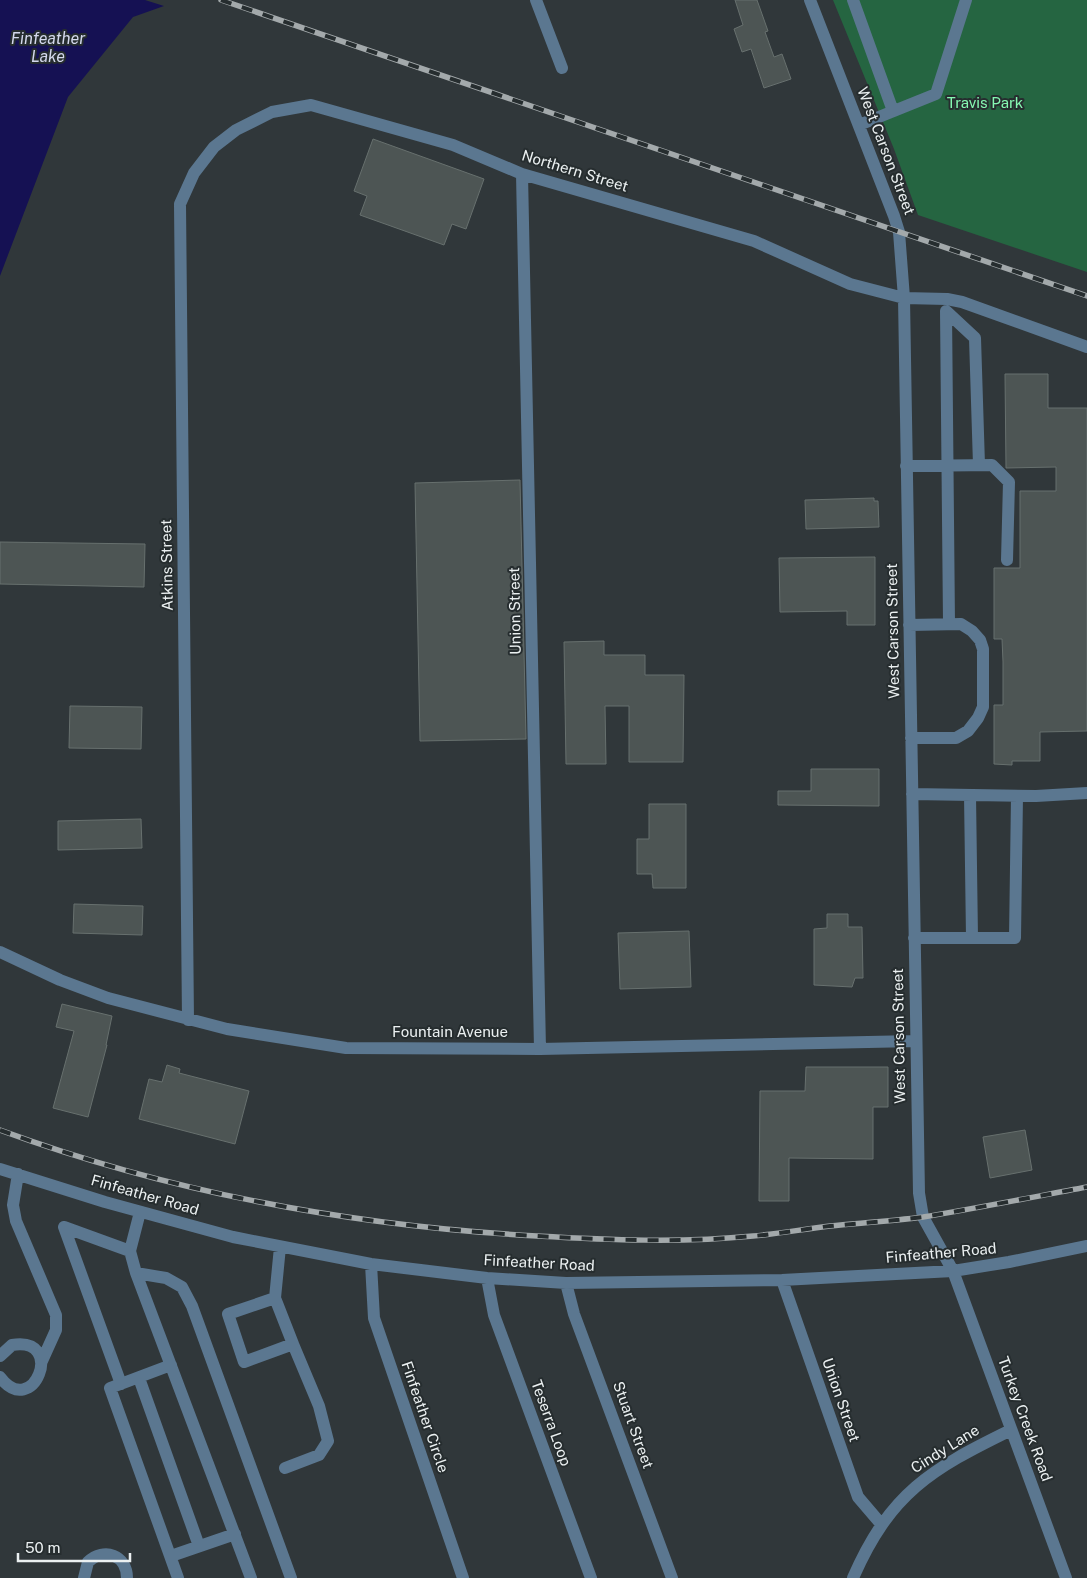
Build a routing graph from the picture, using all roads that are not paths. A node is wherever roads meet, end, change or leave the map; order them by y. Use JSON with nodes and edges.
{"nodes":[{"id":1,"x":536,"y":0,"type":"edge"},
{"id":2,"x":810,"y":0,"type":"edge"},
{"id":3,"x":853,"y":0,"type":"edge"},
{"id":4,"x":966,"y":0,"type":"edge"},
{"id":5,"x":562,"y":68,"type":"dead end"},
{"id":6,"x":893,"y":110,"type":"junction"},
{"id":7,"x":859,"y":126,"type":"junction"},
{"id":8,"x":236,"y":130,"type":"joint"},
{"id":9,"x":522,"y":174,"type":"junction"},
{"id":10,"x":904,"y":298,"type":"junction"},
{"id":11,"x":947,"y":305,"type":"junction"},
{"id":12,"x":1087,"y":347,"type":"edge"},
{"id":13,"x":978,"y":465,"type":"junction"},
{"id":14,"x":906,"y":466,"type":"junction"},
{"id":15,"x":946,"y":466,"type":"junction"},
{"id":16,"x":1007,"y":560,"type":"dead end"},
{"id":17,"x":949,"y":623,"type":"junction"},
{"id":18,"x":909,"y":626,"type":"junction"},
{"id":19,"x":911,"y":738,"type":"junction"},
{"id":20,"x":1087,"y":793,"type":"edge"},
{"id":21,"x":912,"y":794,"type":"junction"},
{"id":22,"x":970,"y":795,"type":"junction"},
{"id":23,"x":1017,"y":796,"type":"junction"},
{"id":24,"x":914,"y":938,"type":"junction"},
{"id":25,"x":972,"y":938,"type":"junction"},
{"id":26,"x":0,"y":952,"type":"edge"},
{"id":27,"x":188,"y":1020,"type":"junction"},
{"id":28,"x":916,"y":1041,"type":"junction"},
{"id":29,"x":540,"y":1048,"type":"junction"},
{"id":30,"x":0,"y":1168,"type":"edge"},
{"id":31,"x":18,"y":1174,"type":"junction"},
{"id":32,"x":140,"y":1212,"type":"junction"},
{"id":33,"x":1087,"y":1246,"type":"edge"},
{"id":34,"x":280,"y":1247,"type":"junction"},
{"id":35,"x":130,"y":1251,"type":"junction"},
{"id":36,"x":371,"y":1264,"type":"junction"},
{"id":37,"x":953,"y":1271,"type":"junction"},
{"id":38,"x":136,"y":1273,"type":"junction"},
{"id":39,"x":487,"y":1278,"type":"junction"},
{"id":40,"x":782,"y":1280,"type":"junction"},
{"id":41,"x":566,"y":1283,"type":"junction"},
{"id":42,"x":275,"y":1298,"type":"junction"},
{"id":43,"x":293,"y":1344,"type":"junction"},
{"id":44,"x":0,"y":1356,"type":"edge"},
{"id":45,"x":42,"y":1360,"type":"junction"},
{"id":46,"x":171,"y":1365,"type":"junction"},
{"id":47,"x":0,"y":1377,"type":"edge"},
{"id":48,"x":139,"y":1378,"type":"junction"},
{"id":49,"x":121,"y":1384,"type":"junction"},
{"id":50,"x":1011,"y":1430,"type":"junction"},
{"id":51,"x":285,"y":1468,"type":"dead end"},
{"id":52,"x":881,"y":1524,"type":"junction"},
{"id":53,"x":235,"y":1534,"type":"junction"},
{"id":54,"x":199,"y":1546,"type":"junction"},
{"id":55,"x":170,"y":1556,"type":"junction"},
{"id":56,"x":246,"y":1576,"type":"edge"},
{"id":57,"x":84,"y":1578,"type":"edge"},
{"id":58,"x":128,"y":1578,"type":"edge"},
{"id":59,"x":178,"y":1578,"type":"edge"},
{"id":60,"x":290,"y":1578,"type":"edge"},
{"id":61,"x":463,"y":1578,"type":"edge"},
{"id":62,"x":591,"y":1578,"type":"edge"},
{"id":63,"x":672,"y":1578,"type":"edge"},
{"id":64,"x":853,"y":1578,"type":"edge"},
{"id":65,"x":1066,"y":1578,"type":"edge"}],
"edges":[{"from":1,"to":5,"type":"street"},
{"from":2,"to":7,"type":"street","name":"West Carson Street"},
{"from":3,"to":6,"type":"street"},
{"from":4,"to":6,"type":"street"},
{"from":6,"to":7,"type":"street"},
{"from":7,"to":10,"type":"street","name":"West Carson Street"},
{"from":8,"to":9,"type":"street","name":"Northern Street"},
{"from":8,"to":27,"type":"street","name":"Atkins Street"},
{"from":9,"to":10,"type":"street","name":"Northern Street"},
{"from":9,"to":29,"type":"street","name":"Union Street"},
{"from":10,"to":11,"type":"street","name":"Northern Street"},
{"from":10,"to":14,"type":"street","name":"West Carson Street"},
{"from":11,"to":12,"type":"street","name":"Northern Street"},
{"from":11,"to":13,"type":"street"},
{"from":11,"to":15,"type":"street"},
{"from":13,"to":15,"type":"street"},
{"from":13,"to":16,"type":"street"},
{"from":14,"to":15,"type":"street"},
{"from":14,"to":18,"type":"street","name":"West Carson Street"},
{"from":15,"to":17,"type":"street"},
{"from":17,"to":18,"type":"street"},
{"from":17,"to":19,"type":"street"},
{"from":18,"to":19,"type":"street","name":"West Carson Street"},
{"from":19,"to":21,"type":"street","name":"West Carson Street"},
{"from":20,"to":23,"type":"street"},
{"from":21,"to":22,"type":"street"},
{"from":21,"to":24,"type":"street","name":"West Carson Street"},
{"from":22,"to":23,"type":"street"},
{"from":22,"to":25,"type":"street"},
{"from":23,"to":25,"type":"street"},
{"from":24,"to":25,"type":"street"},
{"from":24,"to":28,"type":"street","name":"West Carson Street"},
{"from":26,"to":27,"type":"street","name":"Fountain Avenue"},
{"from":27,"to":29,"type":"street","name":"Fountain Avenue"},
{"from":28,"to":29,"type":"street","name":"Fountain Avenue"},
{"from":28,"to":37,"type":"street","name":"West Carson Street"},
{"from":30,"to":31,"type":"street","name":"Finfeather Road"},
{"from":31,"to":32,"type":"street","name":"Finfeather Road"},
{"from":31,"to":45,"type":"street"},
{"from":32,"to":34,"type":"street","name":"Finfeather Road"},
{"from":32,"to":35,"type":"street"},
{"from":33,"to":37,"type":"street","name":"Finfeather Road"},
{"from":34,"to":36,"type":"street","name":"Finfeather Road"},
{"from":34,"to":42,"type":"street"},
{"from":35,"to":38,"type":"street"},
{"from":35,"to":49,"type":"street"},
{"from":36,"to":39,"type":"street","name":"Finfeather Road"},
{"from":36,"to":61,"type":"street","name":"Finfeather Circle"},
{"from":37,"to":40,"type":"street","name":"Finfeather Road"},
{"from":37,"to":50,"type":"street","name":"Turkey Creek Road"},
{"from":38,"to":46,"type":"street"},
{"from":38,"to":60,"type":"street"},
{"from":39,"to":41,"type":"street","name":"Finfeather Road"},
{"from":39,"to":62,"type":"street","name":"Teserra Loop"},
{"from":40,"to":41,"type":"street","name":"Finfeather Road"},
{"from":40,"to":52,"type":"street","name":"Union Street"},
{"from":41,"to":63,"type":"street","name":"Stuart Street"},
{"from":42,"to":43,"type":"street"},
{"from":42,"to":43,"type":"street"},
{"from":43,"to":51,"type":"street"},
{"from":44,"to":45,"type":"street"},
{"from":45,"to":47,"type":"street"},
{"from":46,"to":48,"type":"street"},
{"from":46,"to":53,"type":"street"},
{"from":48,"to":49,"type":"street"},
{"from":48,"to":54,"type":"street"},
{"from":49,"to":55,"type":"street"},
{"from":50,"to":52,"type":"street","name":"Cindy Lane"},
{"from":50,"to":65,"type":"street","name":"Turkey Creek Road"},
{"from":52,"to":64,"type":"street","name":"Cindy Lane"},
{"from":53,"to":54,"type":"street"},
{"from":53,"to":56,"type":"street"},
{"from":54,"to":55,"type":"street"},
{"from":55,"to":59,"type":"street"},
{"from":57,"to":58,"type":"street"}]}
